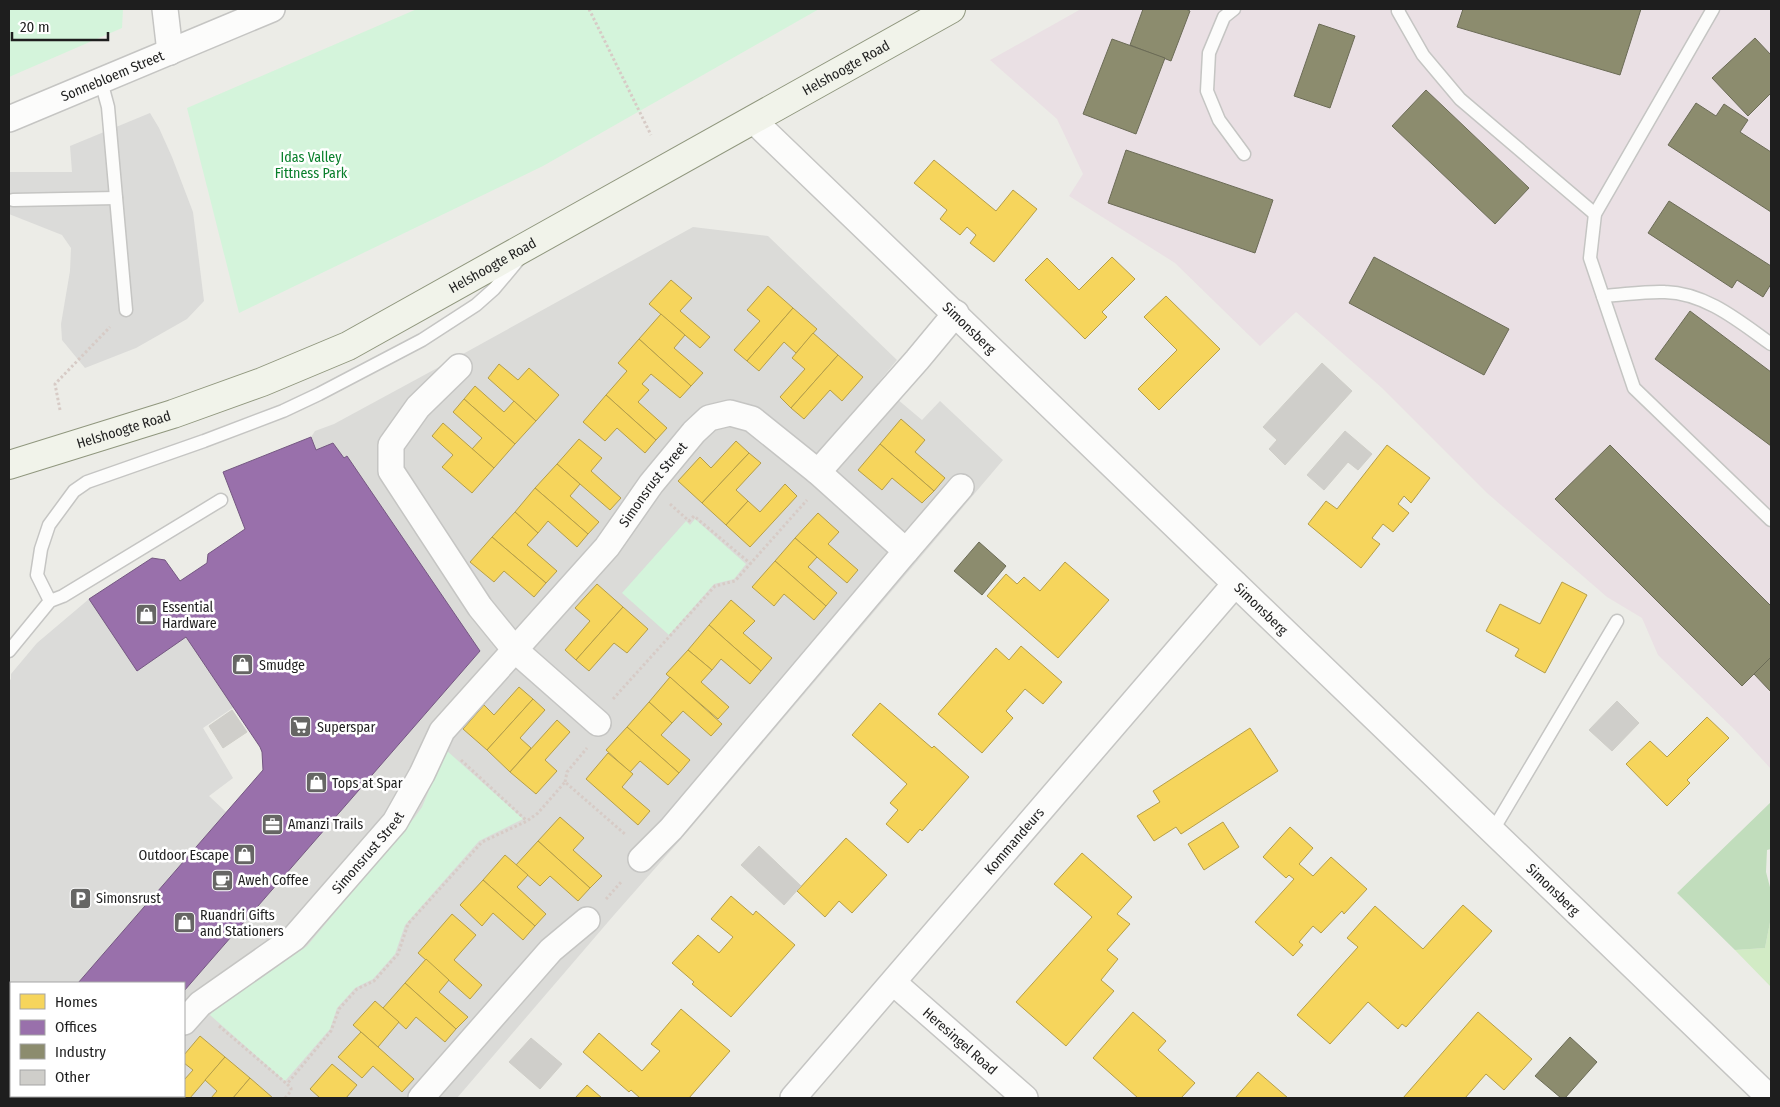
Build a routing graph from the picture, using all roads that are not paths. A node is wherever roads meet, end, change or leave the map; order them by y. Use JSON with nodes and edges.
{"nodes":[{"id":1,"x":165,"y":9,"type":"edge"},
{"id":2,"x":272,"y":9,"type":"edge"},
{"id":3,"x":951,"y":9,"type":"edge"},
{"id":4,"x":1234,"y":9,"type":"edge"},
{"id":5,"x":1713,"y":9,"type":"edge"},
{"id":6,"x":1397,"y":10,"type":"edge"},
{"id":7,"x":170,"y":52,"type":"junction"},
{"id":8,"x":101,"y":81,"type":"junction"},
{"id":9,"x":9,"y":119,"type":"edge"},
{"id":10,"x":753,"y":120,"type":"junction"},
{"id":11,"x":1244,"y":154,"type":"dead end"},
{"id":12,"x":116,"y":198,"type":"junction"},
{"id":13,"x":14,"y":200,"type":"dead end"},
{"id":14,"x":1595,"y":214,"type":"junction"},
{"id":15,"x":531,"y":245,"type":"junction"},
{"id":16,"x":1603,"y":296,"type":"junction"},
{"id":17,"x":126,"y":310,"type":"road end"},
{"id":18,"x":956,"y":313,"type":"junction"},
{"id":19,"x":1771,"y":344,"type":"edge"},
{"id":20,"x":458,"y":367,"type":"dead end"},
{"id":21,"x":9,"y":465,"type":"edge"},
{"id":22,"x":822,"y":476,"type":"junction"},
{"id":23,"x":961,"y":487,"type":"dead end"},
{"id":24,"x":221,"y":500,"type":"dead end"},
{"id":25,"x":1771,"y":520,"type":"edge"},
{"id":26,"x":906,"y":551,"type":"junction"},
{"id":27,"x":1236,"y":584,"type":"junction"},
{"id":28,"x":50,"y":601,"type":"junction"},
{"id":29,"x":1618,"y":621,"type":"dead end"},
{"id":30,"x":9,"y":631,"type":"edge"},
{"id":31,"x":19,"y":639,"type":"junction"},
{"id":32,"x":515,"y":650,"type":"junction"},
{"id":33,"x":9,"y":651,"type":"edge"},
{"id":34,"x":596,"y":721,"type":"road end"},
{"id":35,"x":1493,"y":830,"type":"junction"},
{"id":36,"x":644,"y":856,"type":"road end"},
{"id":37,"x":588,"y":920,"type":"road end"},
{"id":38,"x":894,"y":983,"type":"junction"},
{"id":39,"x":191,"y":1014,"type":"edge"},
{"id":40,"x":421,"y":1098,"type":"edge"},
{"id":41,"x":793,"y":1098,"type":"edge"},
{"id":42,"x":1025,"y":1098,"type":"edge"},
{"id":43,"x":1770,"y":1098,"type":"edge"}],
"edges":[{"from":1,"to":7,"type":"street"},
{"from":2,"to":7,"type":"street","name":"Sonnebloem Street"},
{"from":3,"to":10,"type":"main road","name":"Helshoogte Road"},
{"from":4,"to":11,"type":"lane"},
{"from":5,"to":14,"type":"lane"},
{"from":6,"to":14,"type":"lane"},
{"from":7,"to":8,"type":"street","name":"Sonnebloem Street"},
{"from":8,"to":9,"type":"street","name":"Sonnebloem Street"},
{"from":8,"to":12,"type":"lane"},
{"from":10,"to":15,"type":"main road","name":"Helshoogte Road"},
{"from":10,"to":18,"type":"street","name":"Simonsberg"},
{"from":12,"to":13,"type":"lane"},
{"from":12,"to":17,"type":"lane"},
{"from":14,"to":16,"type":"lane"},
{"from":15,"to":21,"type":"main road","name":"Helshoogte Road"},
{"from":15,"to":28,"type":"lane"},
{"from":16,"to":19,"type":"lane"},
{"from":16,"to":25,"type":"lane"},
{"from":18,"to":22,"type":"street"},
{"from":18,"to":27,"type":"street","name":"Simonsberg"},
{"from":20,"to":32,"type":"street"},
{"from":22,"to":26,"type":"street","name":"Simonsrust Street"},
{"from":22,"to":32,"type":"street","name":"Simonsrust Street"},
{"from":23,"to":26,"type":"street"},
{"from":24,"to":28,"type":"lane"},
{"from":26,"to":36,"type":"street"},
{"from":27,"to":35,"type":"street","name":"Simonsberg"},
{"from":27,"to":38,"type":"street","name":"Kommandeurs"},
{"from":28,"to":31,"type":"lane"},
{"from":29,"to":35,"type":"lane"},
{"from":30,"to":31,"type":"lane"},
{"from":31,"to":33,"type":"lane"},
{"from":32,"to":34,"type":"street"},
{"from":32,"to":39,"type":"street","name":"Simonsrust Street"},
{"from":35,"to":43,"type":"street","name":"Simonsberg"},
{"from":37,"to":40,"type":"street"},
{"from":38,"to":41,"type":"street","name":"Kommandeurs"},
{"from":38,"to":42,"type":"street","name":"Heresingel Road"}]}
